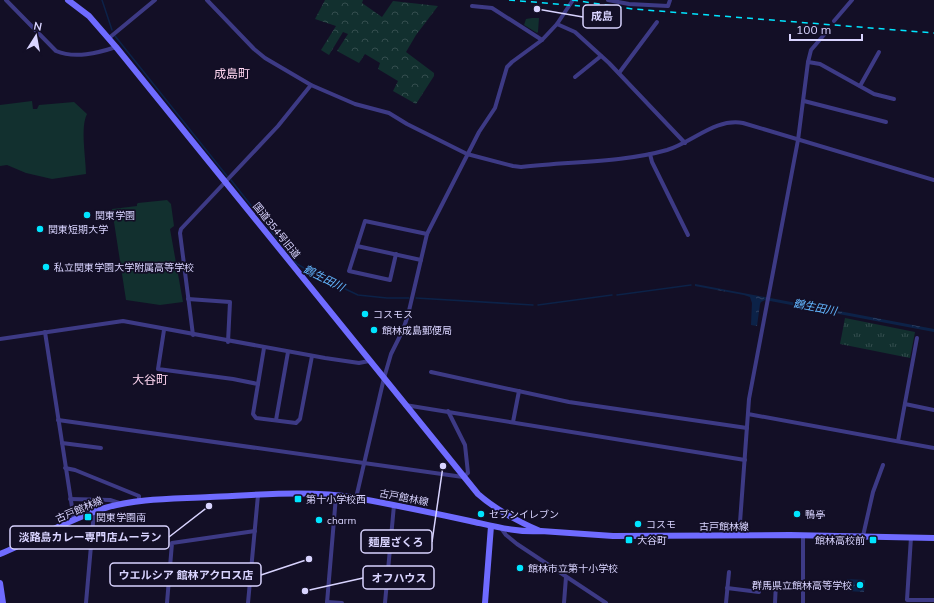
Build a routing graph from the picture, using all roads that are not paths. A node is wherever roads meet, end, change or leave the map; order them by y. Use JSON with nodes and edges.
{"nodes":[{"id":1,"x":6,"y":0,"type":"edge"},
{"id":2,"x":68,"y":0,"type":"edge"},
{"id":3,"x":155,"y":0,"type":"edge"},
{"id":4,"x":207,"y":0,"type":"edge"},
{"id":5,"x":573,"y":0,"type":"edge"},
{"id":6,"x":608,"y":0,"type":"edge"},
{"id":7,"x":670,"y":0,"type":"edge"},
{"id":8,"x":852,"y":0,"type":"edge"},
{"id":9,"x":472,"y":6,"type":"dead end"},
{"id":10,"x":834,"y":21,"type":"dead end"},
{"id":11,"x":657,"y":22,"type":"dead end"},
{"id":12,"x":557,"y":24,"type":"junction"},
{"id":13,"x":829,"y":29,"type":"dead end"},
{"id":14,"x":109,"y":38,"type":"junction"},
{"id":15,"x":542,"y":40,"type":"junction"},
{"id":16,"x":116,"y":47,"type":"junction"},
{"id":17,"x":879,"y":52,"type":"dead end"},
{"id":18,"x":601,"y":56,"type":"junction"},
{"id":19,"x":808,"y":62,"type":"junction"},
{"id":20,"x":619,"y":73,"type":"junction"},
{"id":21,"x":575,"y":77,"type":"dead end"},
{"id":22,"x":311,"y":85,"type":"junction"},
{"id":23,"x":860,"y":86,"type":"junction"},
{"id":24,"x":894,"y":100,"type":"dead end"},
{"id":25,"x":804,"y":101,"type":"junction"},
{"id":26,"x":886,"y":122,"type":"dead end"},
{"id":27,"x":798,"y":140,"type":"junction"},
{"id":28,"x":686,"y":143,"type":"junction"},
{"id":29,"x":467,"y":154,"type":"junction"},
{"id":30,"x":650,"y":154,"type":"junction"},
{"id":31,"x":934,"y":180,"type":"edge"},
{"id":32,"x":226,"y":182,"type":"junction"},
{"id":33,"x":427,"y":234,"type":"junction"},
{"id":34,"x":688,"y":235,"type":"dead end"},
{"id":35,"x":357,"y":246,"type":"junction"},
{"id":36,"x":396,"y":254,"type":"junction"},
{"id":37,"x":421,"y":260,"type":"junction"},
{"id":38,"x":188,"y":299,"type":"junction"},
{"id":39,"x":164,"y":330,"type":"junction"},
{"id":40,"x":45,"y":332,"type":"junction"},
{"id":41,"x":193,"y":335,"type":"junction"},
{"id":42,"x":916,"y":338,"type":"dead end"},
{"id":43,"x":0,"y":339,"type":"edge"},
{"id":44,"x":228,"y":342,"type":"junction"},
{"id":45,"x":264,"y":348,"type":"junction"},
{"id":46,"x":288,"y":352,"type":"junction"},
{"id":47,"x":312,"y":356,"type":"junction"},
{"id":48,"x":369,"y":361,"type":"junction"},
{"id":49,"x":431,"y":372,"type":"dead end"},
{"id":50,"x":384,"y":378,"type":"junction"},
{"id":51,"x":258,"y":384,"type":"junction"},
{"id":52,"x":519,"y":391,"type":"junction"},
{"id":53,"x":905,"y":404,"type":"junction"},
{"id":54,"x":405,"y":405,"type":"junction"},
{"id":55,"x":934,"y":410,"type":"edge"},
{"id":56,"x":448,"y":411,"type":"junction"},
{"id":57,"x":748,"y":414,"type":"junction"},
{"id":58,"x":58,"y":420,"type":"junction"},
{"id":59,"x":276,"y":420,"type":"junction"},
{"id":60,"x":513,"y":422,"type":"junction"},
{"id":61,"x":747,"y":428,"type":"junction"},
{"id":62,"x":898,"y":440,"type":"junction"},
{"id":63,"x":62,"y":443,"type":"junction"},
{"id":64,"x":101,"y":448,"type":"dead end"},
{"id":65,"x":934,"y":448,"type":"edge"},
{"id":66,"x":745,"y":460,"type":"junction"},
{"id":67,"x":364,"y":464,"type":"junction"},
{"id":68,"x":884,"y":465,"type":"dead end"},
{"id":69,"x":66,"y":468,"type":"junction"},
{"id":70,"x":464,"y":477,"type":"junction"},
{"id":71,"x":258,"y":495,"type":"junction"},
{"id":72,"x":336,"y":496,"type":"junction"},
{"id":73,"x":356,"y":498,"type":"junction"},
{"id":74,"x":70,"y":499,"type":"junction"},
{"id":75,"x":95,"y":500,"type":"junction"},
{"id":76,"x":139,"y":501,"type":"junction"},
{"id":77,"x":121,"y":504,"type":"junction"},
{"id":78,"x":394,"y":505,"type":"junction"},
{"id":79,"x":94,"y":512,"type":"junction"},
{"id":80,"x":74,"y":521,"type":"junction"},
{"id":81,"x":491,"y":526,"type":"junction"},
{"id":82,"x":501,"y":528,"type":"junction"},
{"id":83,"x":255,"y":531,"type":"junction"},
{"id":84,"x":541,"y":532,"type":"junction"},
{"id":85,"x":739,"y":536,"type":"junction"},
{"id":86,"x":803,"y":536,"type":"junction"},
{"id":87,"x":864,"y":536,"type":"junction"},
{"id":88,"x":911,"y":537,"type":"junction"},
{"id":89,"x":934,"y":538,"type":"edge"},
{"id":90,"x":0,"y":554,"type":"edge"},
{"id":91,"x":729,"y":572,"type":"dead end"},
{"id":92,"x":566,"y":578,"type":"junction"},
{"id":93,"x":0,"y":583,"type":"edge"},
{"id":94,"x":803,"y":584,"type":"junction"},
{"id":95,"x":727,"y":588,"type":"junction"},
{"id":96,"x":759,"y":592,"type":"dead end"},
{"id":97,"x":934,"y":600,"type":"edge"},
{"id":98,"x":327,"y":602,"type":"edge"},
{"id":99,"x":3,"y":603,"type":"edge"},
{"id":100,"x":86,"y":603,"type":"edge"},
{"id":101,"x":167,"y":603,"type":"edge"},
{"id":102,"x":248,"y":603,"type":"edge"},
{"id":103,"x":342,"y":603,"type":"edge"},
{"id":104,"x":385,"y":603,"type":"edge"},
{"id":105,"x":485,"y":603,"type":"edge"},
{"id":106,"x":564,"y":603,"type":"edge"},
{"id":107,"x":606,"y":603,"type":"edge"},
{"id":108,"x":726,"y":603,"type":"edge"},
{"id":109,"x":775,"y":603,"type":"edge"},
{"id":110,"x":803,"y":603,"type":"edge"}],
"edges":[{"from":1,"to":16,"type":"street"},
{"from":2,"to":14,"type":"main road","name":"国道354号旧道"},
{"from":3,"to":14,"type":"street"},
{"from":4,"to":22,"type":"street"},
{"from":5,"to":12,"type":"street"},
{"from":6,"to":7,"type":"street"},
{"from":8,"to":10,"type":"street"},
{"from":9,"to":15,"type":"street"},
{"from":11,"to":20,"type":"street"},
{"from":12,"to":15,"type":"street"},
{"from":12,"to":18,"type":"street"},
{"from":13,"to":19,"type":"street"},
{"from":14,"to":16,"type":"main road","name":"国道354号旧道"},
{"from":15,"to":29,"type":"street"},
{"from":16,"to":32,"type":"main road","name":"国道354号旧道"},
{"from":17,"to":23,"type":"street"},
{"from":18,"to":20,"type":"street"},
{"from":18,"to":21,"type":"street"},
{"from":19,"to":23,"type":"street"},
{"from":19,"to":25,"type":"street"},
{"from":20,"to":28,"type":"street"},
{"from":22,"to":29,"type":"street"},
{"from":22,"to":32,"type":"street"},
{"from":23,"to":24,"type":"street"},
{"from":25,"to":26,"type":"street"},
{"from":25,"to":27,"type":"street"},
{"from":27,"to":28,"type":"street"},
{"from":27,"to":31,"type":"street"},
{"from":27,"to":57,"type":"street"},
{"from":28,"to":30,"type":"street"},
{"from":29,"to":30,"type":"street"},
{"from":29,"to":33,"type":"street"},
{"from":30,"to":34,"type":"street"},
{"from":32,"to":38,"type":"street"},
{"from":32,"to":48,"type":"main road","name":"国道354号旧道"},
{"from":33,"to":35,"type":"street"},
{"from":33,"to":37,"type":"street"},
{"from":35,"to":36,"type":"street"},
{"from":35,"to":36,"type":"street"},
{"from":36,"to":37,"type":"street"},
{"from":37,"to":50,"type":"street"},
{"from":38,"to":41,"type":"street"},
{"from":38,"to":44,"type":"street"},
{"from":39,"to":40,"type":"street"},
{"from":39,"to":41,"type":"street"},
{"from":39,"to":51,"type":"street"},
{"from":40,"to":43,"type":"street"},
{"from":40,"to":58,"type":"street"},
{"from":41,"to":44,"type":"street"},
{"from":42,"to":53,"type":"street"},
{"from":44,"to":45,"type":"street"},
{"from":45,"to":46,"type":"street"},
{"from":45,"to":51,"type":"street"},
{"from":46,"to":47,"type":"street"},
{"from":46,"to":59,"type":"street"},
{"from":47,"to":48,"type":"street"},
{"from":47,"to":59,"type":"street"},
{"from":48,"to":50,"type":"main road","name":"国道354号旧道"},
{"from":49,"to":52,"type":"street"},
{"from":50,"to":54,"type":"main road","name":"国道354号旧道"},
{"from":50,"to":67,"type":"street"},
{"from":51,"to":59,"type":"street"},
{"from":52,"to":60,"type":"street"},
{"from":52,"to":61,"type":"street"},
{"from":53,"to":55,"type":"street"},
{"from":53,"to":62,"type":"street"},
{"from":54,"to":56,"type":"street"},
{"from":54,"to":70,"type":"main road","name":"国道354号旧道"},
{"from":56,"to":60,"type":"street"},
{"from":56,"to":70,"type":"street"},
{"from":57,"to":61,"type":"street"},
{"from":57,"to":62,"type":"street"},
{"from":58,"to":63,"type":"street"},
{"from":58,"to":67,"type":"street"},
{"from":60,"to":66,"type":"street"},
{"from":61,"to":66,"type":"street"},
{"from":62,"to":65,"type":"street"},
{"from":63,"to":64,"type":"street"},
{"from":63,"to":69,"type":"street"},
{"from":66,"to":85,"type":"street"},
{"from":67,"to":70,"type":"street"},
{"from":67,"to":73,"type":"street"},
{"from":68,"to":87,"type":"street"},
{"from":69,"to":74,"type":"street"},
{"from":69,"to":76,"type":"street"},
{"from":70,"to":84,"type":"main road","name":"国道354号旧道"},
{"from":71,"to":72,"type":"main road","name":"古戸館林線"},
{"from":71,"to":76,"type":"main road","name":"古戸館林線"},
{"from":71,"to":83,"type":"street"},
{"from":72,"to":73,"type":"main road","name":"古戸館林線"},
{"from":72,"to":98,"type":"street"},
{"from":73,"to":78,"type":"main road","name":"古戸館林線"},
{"from":74,"to":75,"type":"street"},
{"from":74,"to":80,"type":"street"},
{"from":75,"to":77,"type":"street"},
{"from":75,"to":79,"type":"street"},
{"from":76,"to":77,"type":"main road","name":"古戸館林線"},
{"from":77,"to":79,"type":"main road","name":"古戸館林線"},
{"from":78,"to":81,"type":"main road","name":"古戸館林線"},
{"from":78,"to":104,"type":"street"},
{"from":79,"to":80,"type":"main road","name":"古戸館林線"},
{"from":79,"to":100,"type":"street"},
{"from":80,"to":90,"type":"main road","name":"古戸館林線"},
{"from":81,"to":82,"type":"main road","name":"古戸館林線"},
{"from":81,"to":105,"type":"main road"},
{"from":82,"to":84,"type":"main road","name":"古戸館林線"},
{"from":82,"to":92,"type":"street"},
{"from":83,"to":101,"type":"street"},
{"from":83,"to":102,"type":"street"},
{"from":84,"to":85,"type":"main road","name":"古戸館林線"},
{"from":85,"to":86,"type":"main road","name":"古戸館林線"},
{"from":86,"to":87,"type":"main road","name":"古戸館林線"},
{"from":86,"to":94,"type":"street"},
{"from":87,"to":88,"type":"main road","name":"古戸館林線"},
{"from":88,"to":89,"type":"main road","name":"古戸館林線"},
{"from":88,"to":97,"type":"street"},
{"from":91,"to":95,"type":"street"},
{"from":92,"to":106,"type":"street"},
{"from":92,"to":107,"type":"street"},
{"from":93,"to":99,"type":"main road"},
{"from":94,"to":109,"type":"street"},
{"from":94,"to":110,"type":"street"},
{"from":95,"to":96,"type":"street"},
{"from":95,"to":108,"type":"street"},
{"from":98,"to":103,"type":"street"}]}
